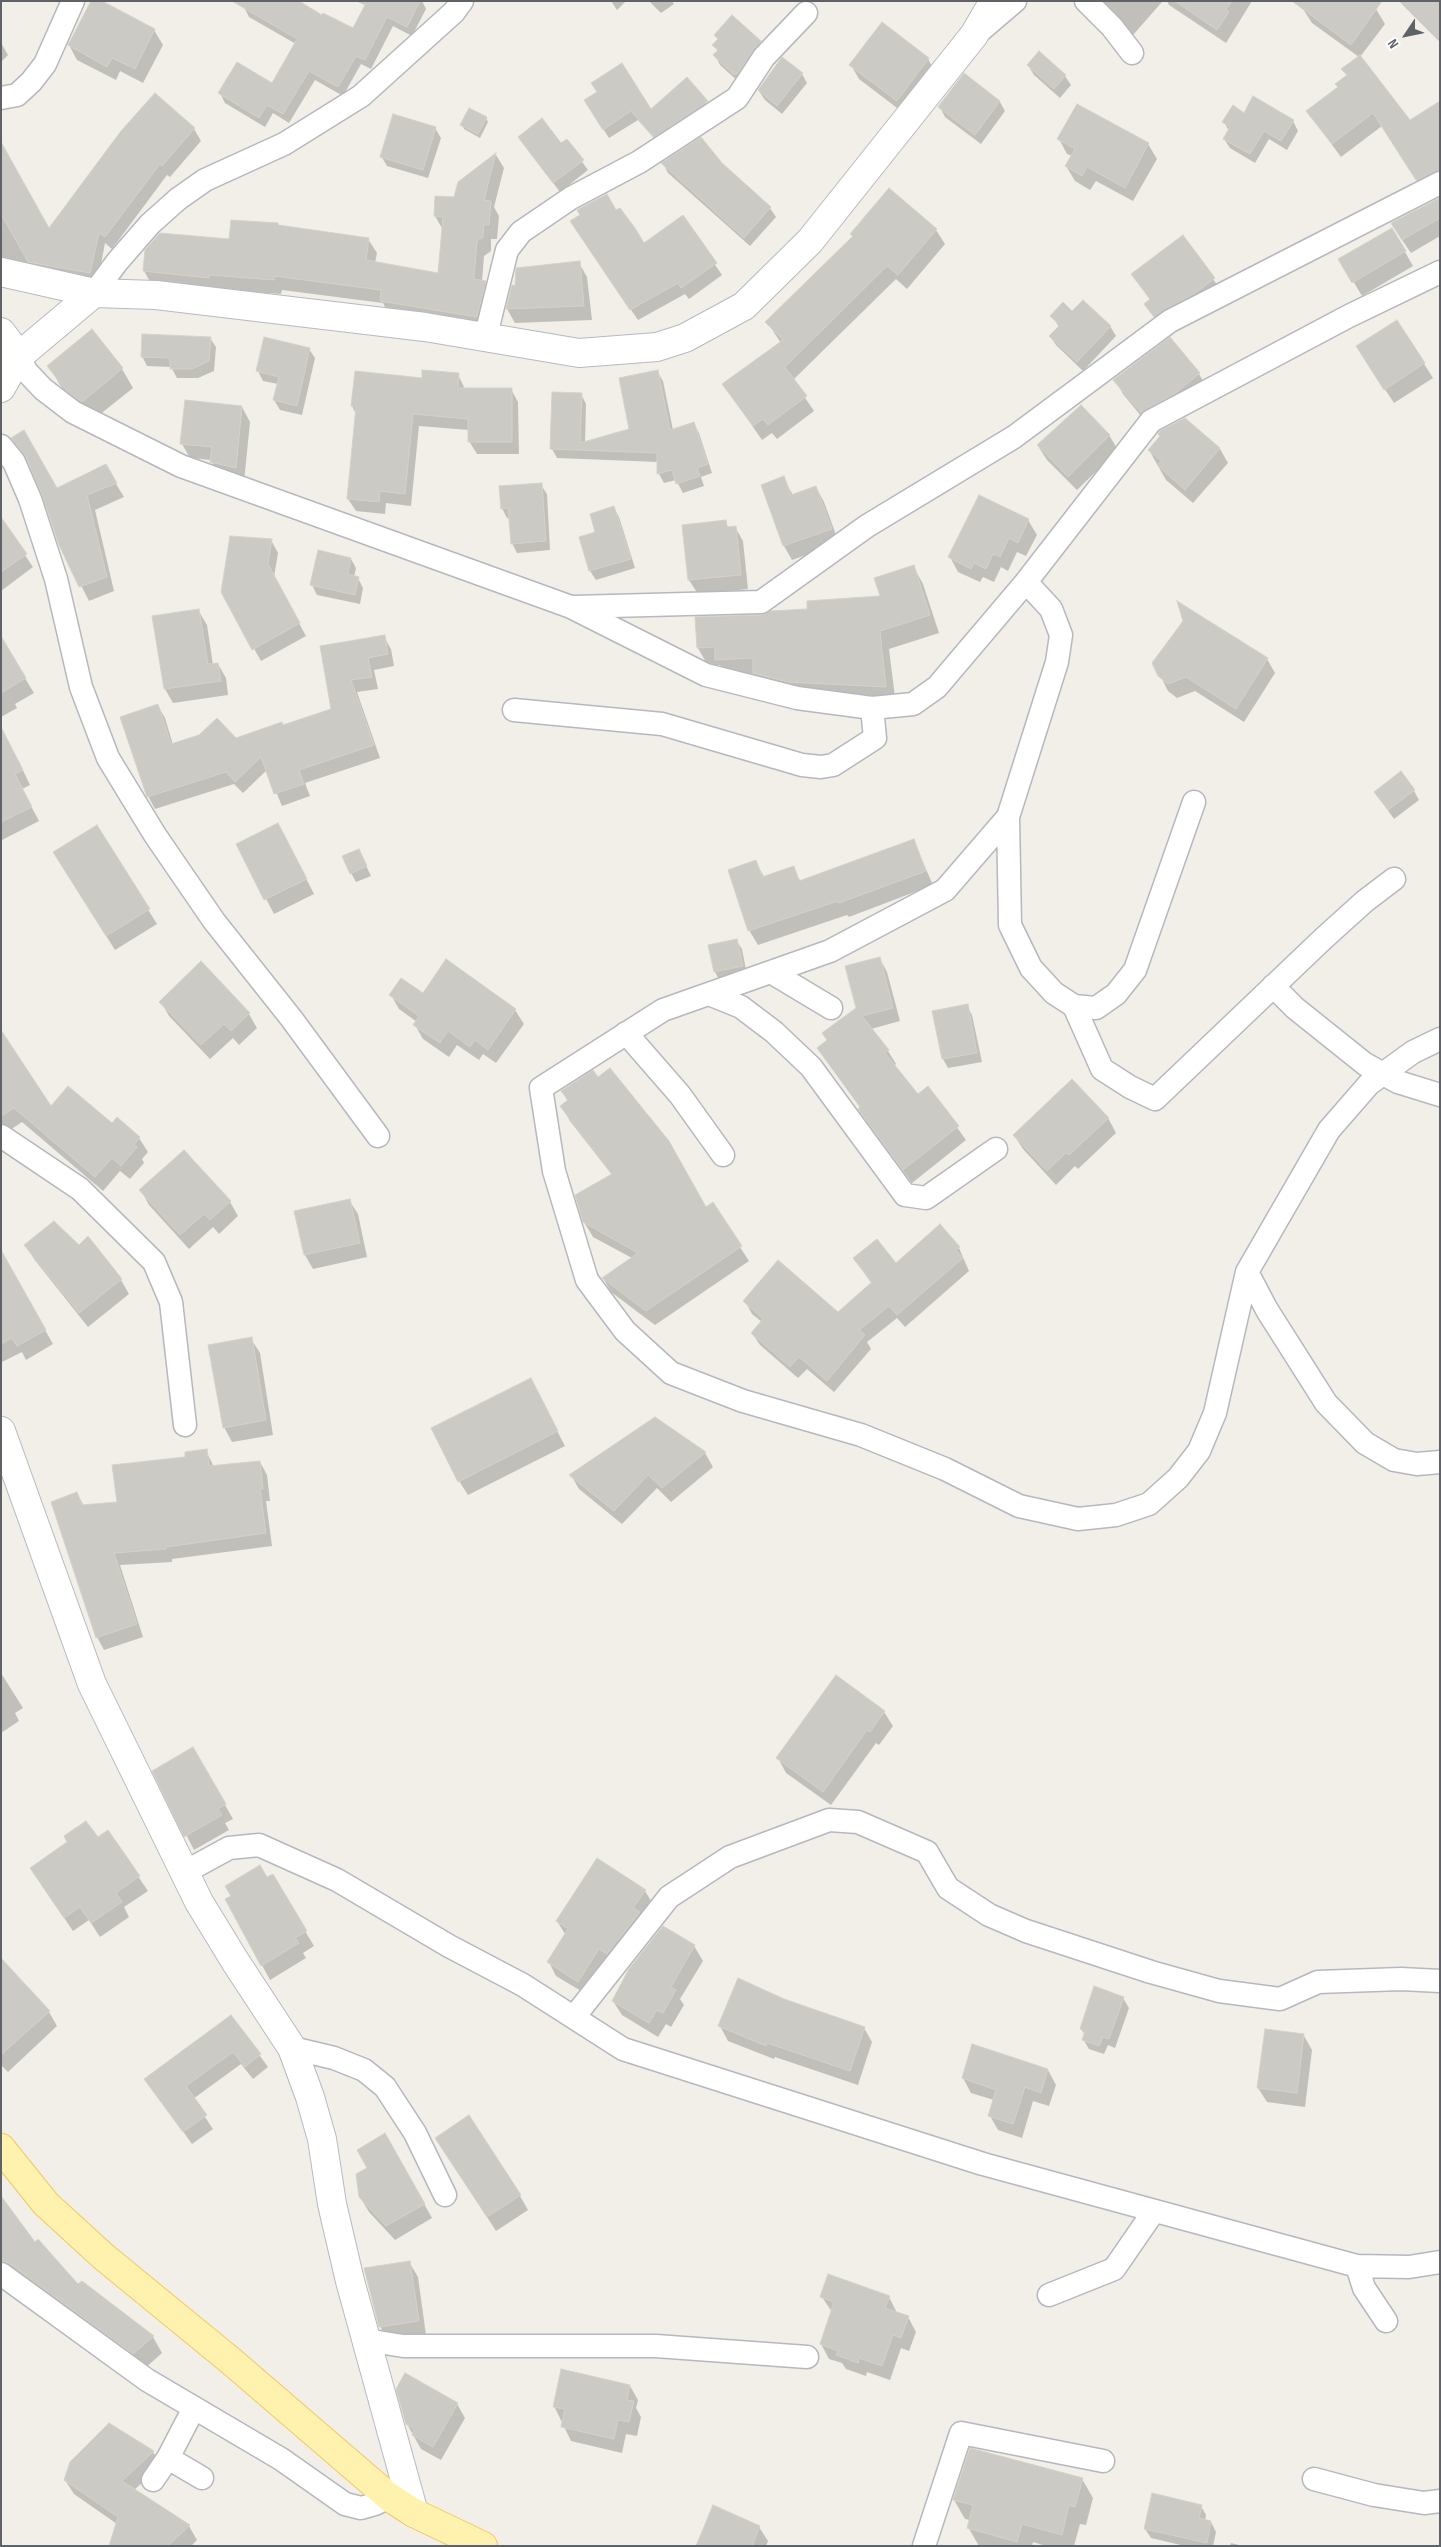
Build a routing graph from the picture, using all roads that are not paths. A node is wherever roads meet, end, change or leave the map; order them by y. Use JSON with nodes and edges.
{"nodes":[{"id":1,"x":72,"y":1,"type":"edge"},
{"id":2,"x":994,"y":1,"type":"edge"},
{"id":3,"x":1015,"y":1,"type":"edge"},
{"id":4,"x":1086,"y":1,"type":"edge"},
{"id":5,"x":452,"y":5,"type":"edge"},
{"id":6,"x":806,"y":13,"type":"dead end"},
{"id":7,"x":974,"y":35,"type":"junction"},
{"id":8,"x":1132,"y":53,"type":"dead end"},
{"id":9,"x":1,"y":98,"type":"edge"},
{"id":10,"x":1440,"y":183,"type":"edge"},
{"id":11,"x":1,"y":272,"type":"edge"},
{"id":12,"x":1440,"y":272,"type":"edge"},
{"id":13,"x":94,"y":293,"type":"junction"},
{"id":14,"x":1,"y":332,"type":"edge"},
{"id":15,"x":485,"y":339,"type":"junction"},
{"id":16,"x":19,"y":356,"type":"junction"},
{"id":17,"x":1,"y":388,"type":"edge"},
{"id":18,"x":1,"y":446,"type":"edge"},
{"id":19,"x":1026,"y":582,"type":"junction"},
{"id":20,"x":571,"y":607,"type":"junction"},
{"id":21,"x":872,"y":708,"type":"junction"},
{"id":22,"x":514,"y":710,"type":"dead end"},
{"id":23,"x":1194,"y":802,"type":"dead end"},
{"id":24,"x":1008,"y":817,"type":"junction"},
{"id":25,"x":1394,"y":879,"type":"dead end"},
{"id":26,"x":771,"y":972,"type":"junction"},
{"id":27,"x":1272,"y":986,"type":"junction"},
{"id":28,"x":709,"y":994,"type":"junction"},
{"id":29,"x":1074,"y":1006,"type":"junction"},
{"id":30,"x":831,"y":1008,"type":"dead end"},
{"id":31,"x":626,"y":1033,"type":"junction"},
{"id":32,"x":1440,"y":1040,"type":"edge"},
{"id":33,"x":1383,"y":1074,"type":"junction"},
{"id":34,"x":1440,"y":1095,"type":"edge"},
{"id":35,"x":1,"y":1136,"type":"edge"},
{"id":36,"x":378,"y":1136,"type":"dead end"},
{"id":37,"x":996,"y":1149,"type":"dead end"},
{"id":38,"x":723,"y":1155,"type":"dead end"},
{"id":39,"x":1247,"y":1272,"type":"junction"},
{"id":40,"x":185,"y":1425,"type":"dead end"},
{"id":41,"x":1,"y":1431,"type":"edge"},
{"id":42,"x":1440,"y":1462,"type":"edge"},
{"id":43,"x":184,"y":1872,"type":"junction"},
{"id":44,"x":1440,"y":1981,"type":"edge"},
{"id":45,"x":574,"y":2017,"type":"junction"},
{"id":46,"x":292,"y":2048,"type":"junction"},
{"id":47,"x":1,"y":2148,"type":"edge"},
{"id":48,"x":445,"y":2195,"type":"dead end"},
{"id":49,"x":1154,"y":2210,"type":"junction"},
{"id":50,"x":1440,"y":2262,"type":"edge"},
{"id":51,"x":1357,"y":2266,"type":"junction"},
{"id":52,"x":1,"y":2274,"type":"edge"},
{"id":53,"x":1049,"y":2295,"type":"dead end"},
{"id":54,"x":1386,"y":2321,"type":"dead end"},
{"id":55,"x":366,"y":2340,"type":"junction"},
{"id":56,"x":808,"y":2357,"type":"dead end"},
{"id":57,"x":194,"y":2408,"type":"junction"},
{"id":58,"x":168,"y":2458,"type":"junction"},
{"id":59,"x":1103,"y":2461,"type":"dead end"},
{"id":60,"x":202,"y":2478,"type":"dead end"},
{"id":61,"x":1314,"y":2479,"type":"dead end"},
{"id":62,"x":153,"y":2480,"type":"dead end"},
{"id":63,"x":389,"y":2497,"type":"junction"},
{"id":64,"x":1440,"y":2502,"type":"edge"},
{"id":65,"x":414,"y":2513,"type":"junction"},
{"id":66,"x":483,"y":2546,"type":"edge"},
{"id":67,"x":924,"y":2546,"type":"edge"}],
"edges":[{"from":1,"to":9,"type":"street"},
{"from":2,"to":7,"type":"street"},
{"from":3,"to":7,"type":"street"},
{"from":4,"to":8,"type":"street"},
{"from":5,"to":13,"type":"street"},
{"from":6,"to":15,"type":"street"},
{"from":7,"to":15,"type":"street"},
{"from":10,"to":20,"type":"street"},
{"from":11,"to":13,"type":"street"},
{"from":12,"to":19,"type":"street"},
{"from":13,"to":15,"type":"street"},
{"from":13,"to":16,"type":"street"},
{"from":14,"to":16,"type":"street"},
{"from":16,"to":17,"type":"street"},
{"from":16,"to":20,"type":"street"},
{"from":18,"to":36,"type":"street"},
{"from":19,"to":21,"type":"street"},
{"from":19,"to":24,"type":"street"},
{"from":20,"to":21,"type":"street"},
{"from":21,"to":22,"type":"street"},
{"from":23,"to":29,"type":"street"},
{"from":24,"to":26,"type":"street"},
{"from":24,"to":29,"type":"street"},
{"from":25,"to":27,"type":"street"},
{"from":26,"to":28,"type":"street"},
{"from":26,"to":30,"type":"street"},
{"from":27,"to":29,"type":"street"},
{"from":27,"to":33,"type":"street"},
{"from":28,"to":31,"type":"street"},
{"from":28,"to":37,"type":"street"},
{"from":31,"to":38,"type":"street"},
{"from":31,"to":39,"type":"street"},
{"from":32,"to":33,"type":"street"},
{"from":33,"to":34,"type":"street"},
{"from":33,"to":39,"type":"street"},
{"from":35,"to":40,"type":"street"},
{"from":39,"to":42,"type":"street"},
{"from":41,"to":43,"type":"street"},
{"from":43,"to":45,"type":"street"},
{"from":43,"to":46,"type":"street"},
{"from":44,"to":45,"type":"street"},
{"from":45,"to":49,"type":"street"},
{"from":46,"to":48,"type":"street"},
{"from":46,"to":55,"type":"street"},
{"from":47,"to":63,"type":"main road"},
{"from":49,"to":51,"type":"street"},
{"from":49,"to":53,"type":"street"},
{"from":50,"to":51,"type":"street"},
{"from":51,"to":54,"type":"street"},
{"from":52,"to":57,"type":"street"},
{"from":55,"to":56,"type":"street"},
{"from":55,"to":65,"type":"street"},
{"from":57,"to":58,"type":"street"},
{"from":57,"to":63,"type":"street"},
{"from":58,"to":60,"type":"street"},
{"from":58,"to":62,"type":"street"},
{"from":59,"to":67,"type":"street"},
{"from":61,"to":64,"type":"street"},
{"from":63,"to":65,"type":"main road"},
{"from":65,"to":66,"type":"main road"}]}
